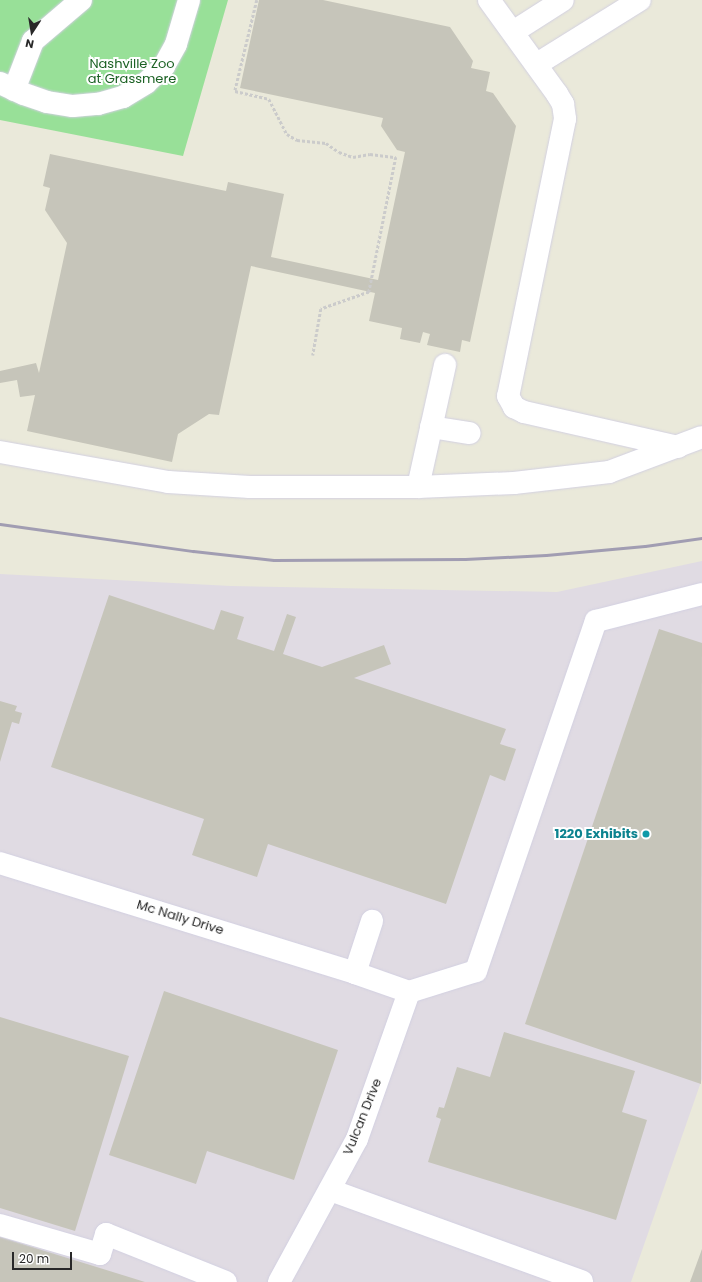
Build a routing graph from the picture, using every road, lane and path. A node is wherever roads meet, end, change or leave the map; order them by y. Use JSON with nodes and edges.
{"nodes":[{"id":1,"x":82,"y":0,"type":"edge"},
{"id":2,"x":189,"y":0,"type":"edge"},
{"id":3,"x":257,"y":0,"type":"edge"},
{"id":4,"x":489,"y":0,"type":"edge"},
{"id":5,"x":563,"y":0,"type":"edge"},
{"id":6,"x":640,"y":0,"type":"edge"},
{"id":7,"x":513,"y":32,"type":"junction"},
{"id":8,"x":537,"y":64,"type":"junction"},
{"id":9,"x":7,"y":86,"type":"edge"},
{"id":10,"x":313,"y":355,"type":"dead end"},
{"id":11,"x":445,"y":365,"type":"dead end"},
{"id":12,"x":431,"y":427,"type":"junction"},
{"id":13,"x":470,"y":433,"type":"dead end"},
{"id":14,"x":702,"y":438,"type":"edge"},
{"id":15,"x":678,"y":447,"type":"junction"},
{"id":16,"x":0,"y":452,"type":"edge"},
{"id":17,"x":418,"y":487,"type":"junction"},
{"id":18,"x":702,"y":594,"type":"edge"},
{"id":19,"x":0,"y":863,"type":"edge"},
{"id":20,"x":372,"y":921,"type":"dead end"},
{"id":21,"x":357,"y":974,"type":"junction"},
{"id":22,"x":409,"y":992,"type":"junction"},
{"id":23,"x":330,"y":1190,"type":"junction"},
{"id":24,"x":0,"y":1225,"type":"edge"},
{"id":25,"x":284,"y":1280,"type":"edge"},
{"id":26,"x":582,"y":1281,"type":"edge"},
{"id":27,"x":226,"y":1282,"type":"edge"}],
"edges":[{"from":1,"to":9,"type":"street"},
{"from":2,"to":9,"type":"street"},
{"from":3,"to":10,"type":"path"},
{"from":4,"to":7,"type":"street"},
{"from":5,"to":7,"type":"street"},
{"from":6,"to":8,"type":"street"},
{"from":7,"to":8,"type":"street"},
{"from":8,"to":15,"type":"street"},
{"from":11,"to":12,"type":"street"},
{"from":12,"to":13,"type":"street"},
{"from":12,"to":17,"type":"street"},
{"from":14,"to":15,"type":"street"},
{"from":15,"to":17,"type":"street"},
{"from":16,"to":17,"type":"street"},
{"from":18,"to":22,"type":"street"},
{"from":19,"to":21,"type":"street","name":"Mc Nally Drive"},
{"from":20,"to":21,"type":"street"},
{"from":21,"to":22,"type":"street"},
{"from":22,"to":23,"type":"street","name":"Vulcan Drive"},
{"from":23,"to":25,"type":"street","name":"Vulcan Drive"},
{"from":23,"to":26,"type":"street"},
{"from":24,"to":27,"type":"street"}]}
